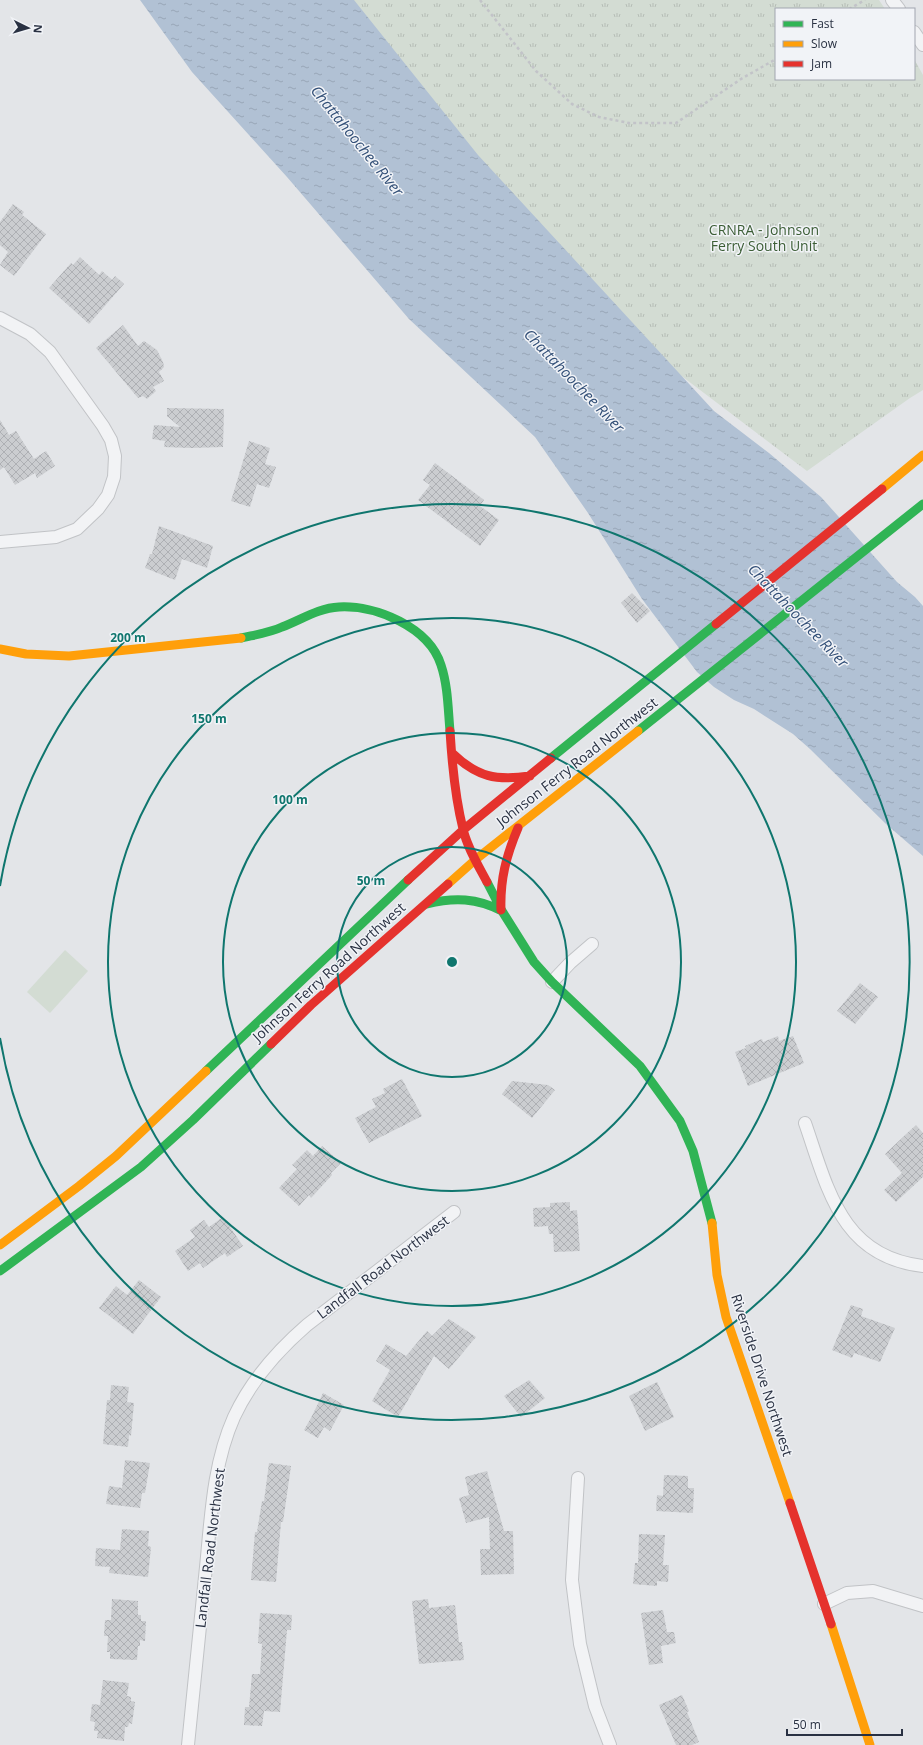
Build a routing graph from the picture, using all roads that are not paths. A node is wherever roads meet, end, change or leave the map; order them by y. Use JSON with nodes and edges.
{"nodes":[{"id":1,"x":892,"y":0,"type":"edge"},
{"id":2,"x":898,"y":8,"type":"edge"},
{"id":3,"x":915,"y":33,"type":"edge"},
{"id":4,"x":923,"y":45,"type":"edge"},
{"id":5,"x":0,"y":318,"type":"edge"},
{"id":6,"x":923,"y":455,"type":"edge"},
{"id":7,"x":923,"y":504,"type":"edge"},
{"id":8,"x":0,"y":542,"type":"edge"},
{"id":9,"x":0,"y":649,"type":"edge"},
{"id":10,"x":452,"y":753,"type":"junction"},
{"id":11,"x":530,"y":776,"type":"junction"},
{"id":12,"x":520,"y":825,"type":"junction"},
{"id":13,"x":463,"y":830,"type":"junction"},
{"id":14,"x":476,"y":860,"type":"junction"},
{"id":15,"x":424,"y":904,"type":"junction"},
{"id":16,"x":502,"y":910,"type":"junction"},
{"id":17,"x":592,"y":944,"type":"dead end"},
{"id":18,"x":552,"y":982,"type":"junction"},
{"id":19,"x":805,"y":1123,"type":"dead end"},
{"id":20,"x":454,"y":1212,"type":"dead end"},
{"id":21,"x":0,"y":1245,"type":"edge"},
{"id":22,"x":923,"y":1266,"type":"edge"},
{"id":23,"x":0,"y":1271,"type":"edge"},
{"id":24,"x":578,"y":1478,"type":"dead end"},
{"id":25,"x":824,"y":1604,"type":"junction"},
{"id":26,"x":923,"y":1606,"type":"edge"},
{"id":27,"x":188,"y":1745,"type":"edge"},
{"id":28,"x":610,"y":1745,"type":"edge"},
{"id":29,"x":870,"y":1745,"type":"edge"}],
"edges":[{"from":1,"to":2,"type":"street"},
{"from":3,"to":4,"type":"street"},
{"from":5,"to":8,"type":"street"},
{"from":6,"to":11,"type":"main road","name":"Johnson Ferry Road Northwest"},
{"from":7,"to":12,"type":"main road","name":"Johnson Ferry Road Northwest"},
{"from":9,"to":10,"type":"main road","name":"Riverside Drive Northwest"},
{"from":10,"to":11,"type":"main road"},
{"from":10,"to":13,"type":"main road","name":"Riverside Drive Northwest"},
{"from":11,"to":13,"type":"main road","name":"Johnson Ferry Road Northwest"},
{"from":12,"to":14,"type":"main road","name":"Johnson Ferry Road Northwest"},
{"from":12,"to":16,"type":"main road"},
{"from":13,"to":14,"type":"main road","name":"Riverside Drive Northwest"},
{"from":13,"to":21,"type":"main road","name":"Johnson Ferry Road Northwest"},
{"from":14,"to":15,"type":"main road","name":"Johnson Ferry Road Northwest"},
{"from":14,"to":16,"type":"main road","name":"Riverside Drive Northwest"},
{"from":15,"to":16,"type":"main road"},
{"from":15,"to":23,"type":"main road","name":"Johnson Ferry Road Northwest"},
{"from":16,"to":18,"type":"main road","name":"Riverside Drive Northwest"},
{"from":17,"to":18,"type":"street"},
{"from":18,"to":25,"type":"main road","name":"Riverside Drive Northwest"},
{"from":19,"to":22,"type":"street"},
{"from":20,"to":27,"type":"street","name":"Landfall Road Northwest"},
{"from":24,"to":28,"type":"street"},
{"from":25,"to":26,"type":"street"},
{"from":25,"to":29,"type":"main road","name":"Riverside Drive Northwest"}]}
